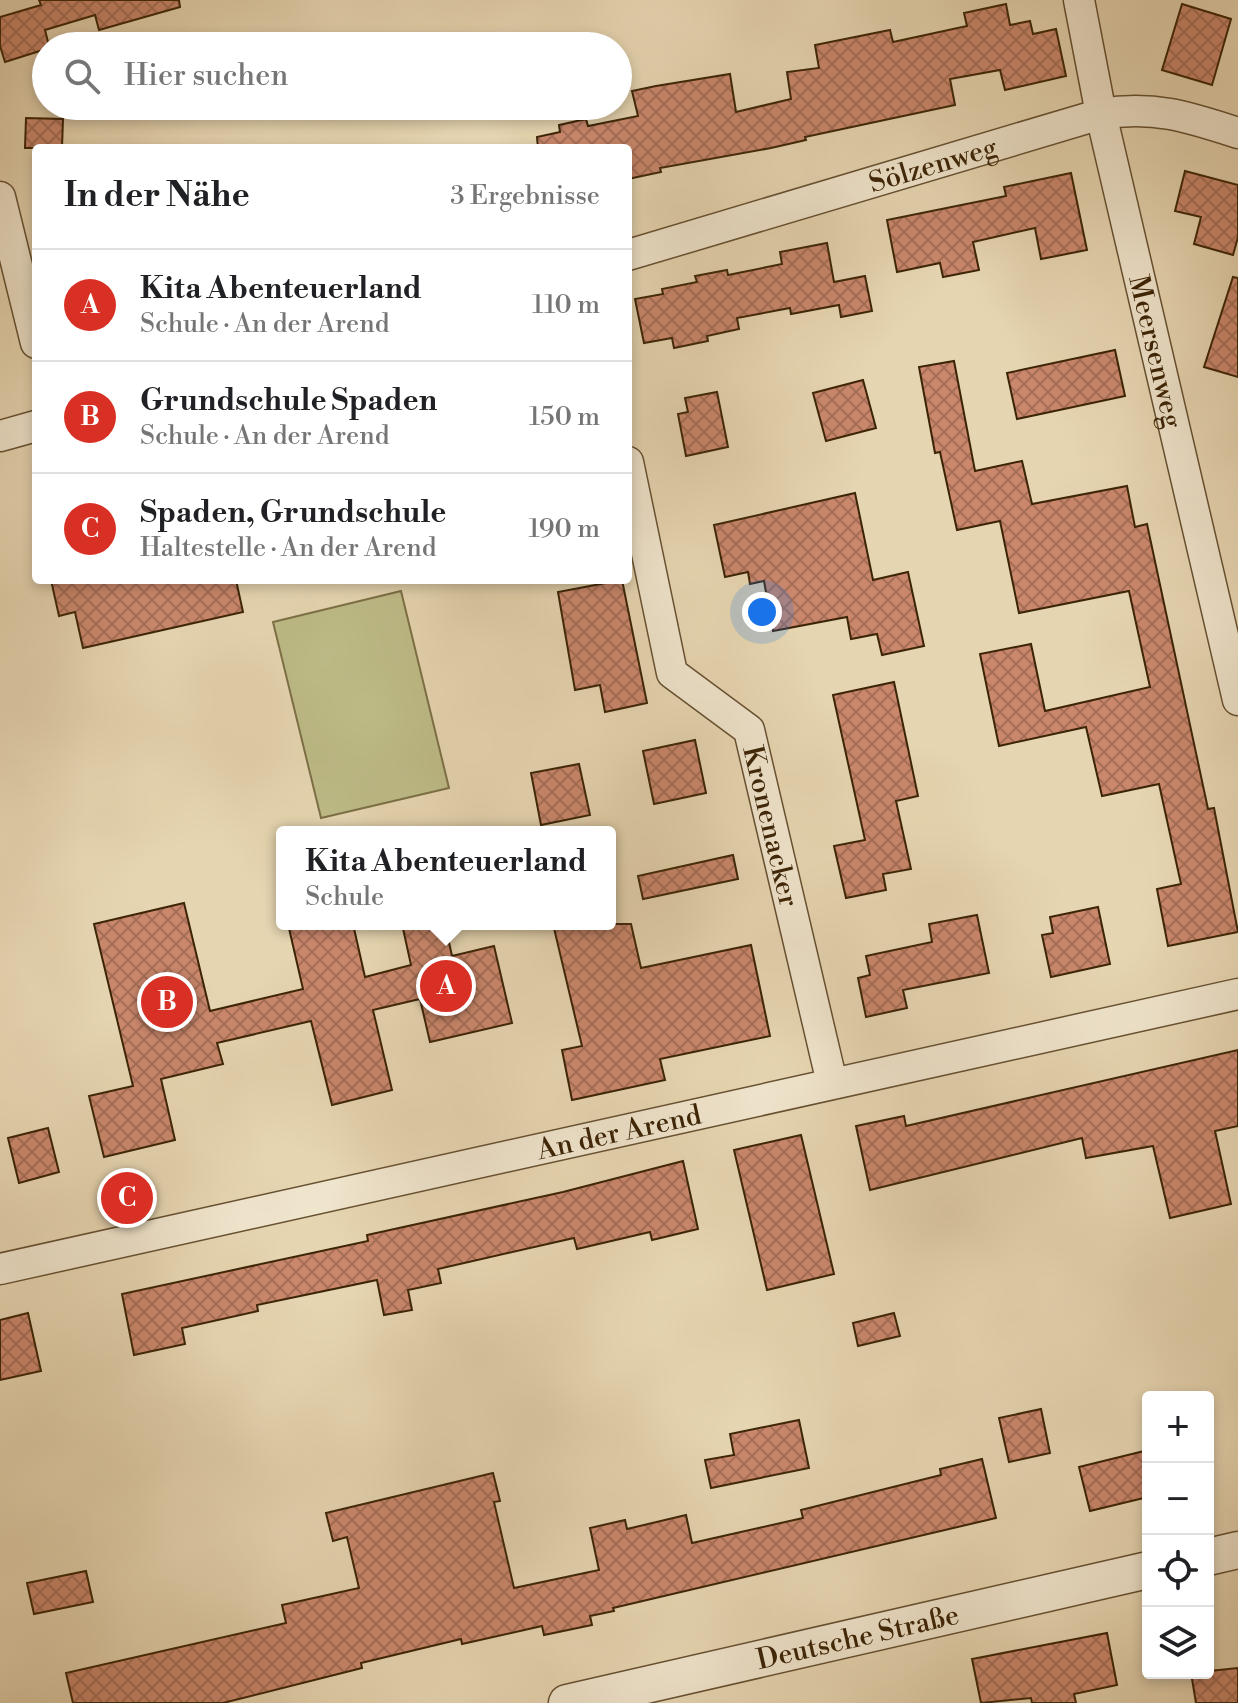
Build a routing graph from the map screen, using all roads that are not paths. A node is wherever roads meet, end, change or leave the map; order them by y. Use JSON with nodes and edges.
{"nodes":[{"id":1,"x":1079,"y":0,"type":"edge"},
{"id":2,"x":1101,"y":114,"type":"junction"},
{"id":3,"x":1238,"y":133,"type":"edge"},
{"id":4,"x":0,"y":197,"type":"edge"},
{"id":5,"x":632,"y":254,"type":"edge"},
{"id":6,"x":32,"y":327,"type":"edge"},
{"id":7,"x":32,"y":427,"type":"edge"},
{"id":8,"x":0,"y":436,"type":"edge"},
{"id":9,"x":632,"y":481,"type":"edge"},
{"id":10,"x":1238,"y":700,"type":"edge"},
{"id":11,"x":1238,"y":994,"type":"edge"},
{"id":12,"x":832,"y":1083,"type":"junction"},
{"id":13,"x":0,"y":1269,"type":"edge"},
{"id":14,"x":1238,"y":1550,"type":"edge"},
{"id":15,"x":1214,"y":1556,"type":"edge"},
{"id":16,"x":1142,"y":1571,"type":"edge"},
{"id":17,"x":567,"y":1703,"type":"edge"}],
"edges":[{"from":1,"to":2,"type":"street","name":"Meersenweg"},
{"from":2,"to":3,"type":"street","name":"Sölzenweg"},
{"from":2,"to":5,"type":"street","name":"Sölzenweg"},
{"from":2,"to":10,"type":"street","name":"Meersenweg"},
{"from":4,"to":6,"type":"street"},
{"from":7,"to":8,"type":"street"},
{"from":9,"to":12,"type":"street","name":"Kronenacker"},
{"from":11,"to":12,"type":"street","name":"An der Arend"},
{"from":12,"to":13,"type":"street","name":"An der Arend"},
{"from":14,"to":15,"type":"street"},
{"from":16,"to":17,"type":"street","name":"Deutsche Straße"}]}
